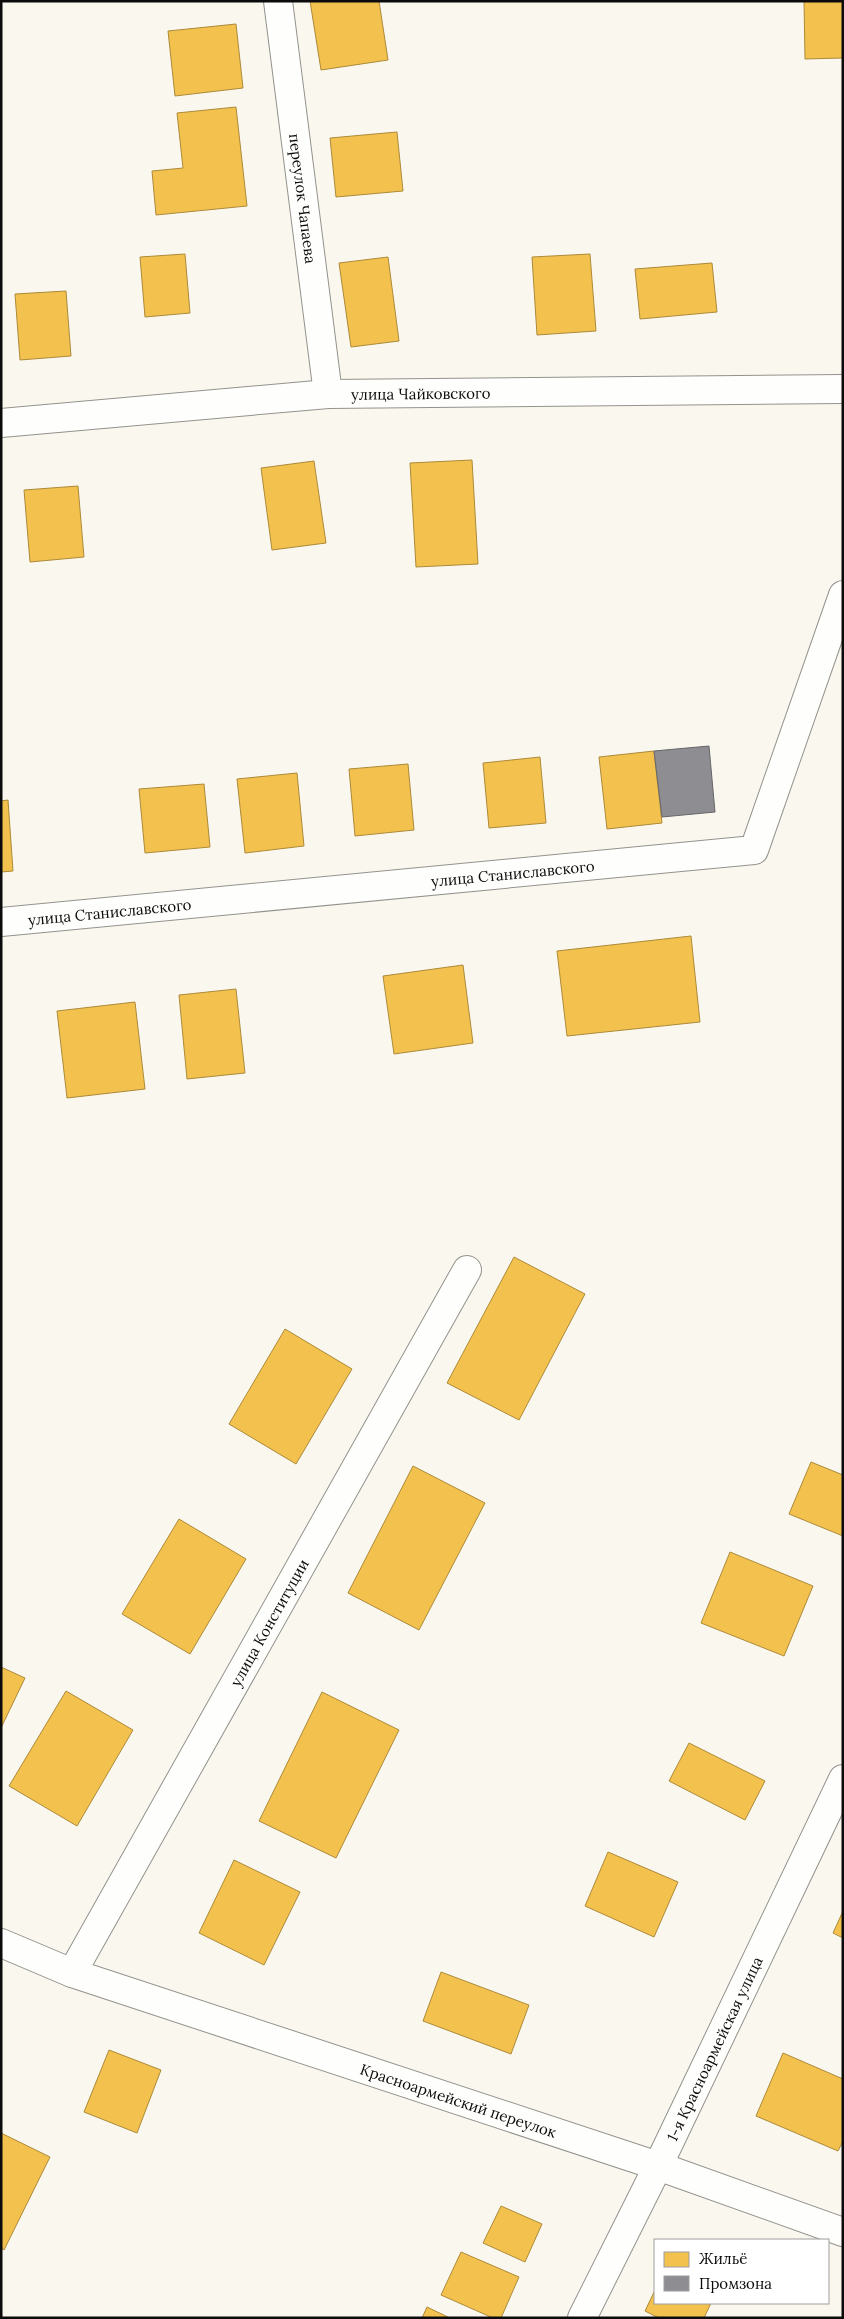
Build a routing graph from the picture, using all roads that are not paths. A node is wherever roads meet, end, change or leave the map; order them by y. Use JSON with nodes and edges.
{"nodes":[{"id":1,"x":278,"y":1,"type":"edge"},
{"id":2,"x":843,"y":389,"type":"edge"},
{"id":3,"x":328,"y":394,"type":"junction"},
{"id":4,"x":1,"y":423,"type":"edge"},
{"id":5,"x":843,"y":595,"type":"edge"},
{"id":6,"x":1,"y":922,"type":"edge"},
{"id":7,"x":467,"y":1270,"type":"dead end"},
{"id":8,"x":843,"y":1779,"type":"edge"},
{"id":9,"x":1,"y":1943,"type":"edge"},
{"id":10,"x":72,"y":1974,"type":"junction"},
{"id":11,"x":658,"y":2166,"type":"junction"},
{"id":12,"x":843,"y":2232,"type":"edge"},
{"id":13,"x":582,"y":2318,"type":"edge"}],
"edges":[{"from":1,"to":3,"type":"street","name":"переулок Чапаева"},
{"from":2,"to":3,"type":"street","name":"улица Чайковского"},
{"from":3,"to":4,"type":"street","name":"улица Чайковского"},
{"from":5,"to":6,"type":"street","name":"улица Станиславского"},
{"from":7,"to":10,"type":"street","name":"улица Конституции"},
{"from":8,"to":11,"type":"street","name":"1-я Красноармейская улица"},
{"from":9,"to":10,"type":"street","name":"Красноармейский переулок"},
{"from":10,"to":11,"type":"street","name":"Красноармейский переулок"},
{"from":11,"to":12,"type":"street","name":"Красноармейский переулок"},
{"from":11,"to":13,"type":"street","name":"1-я Красноармейская улица"}]}
